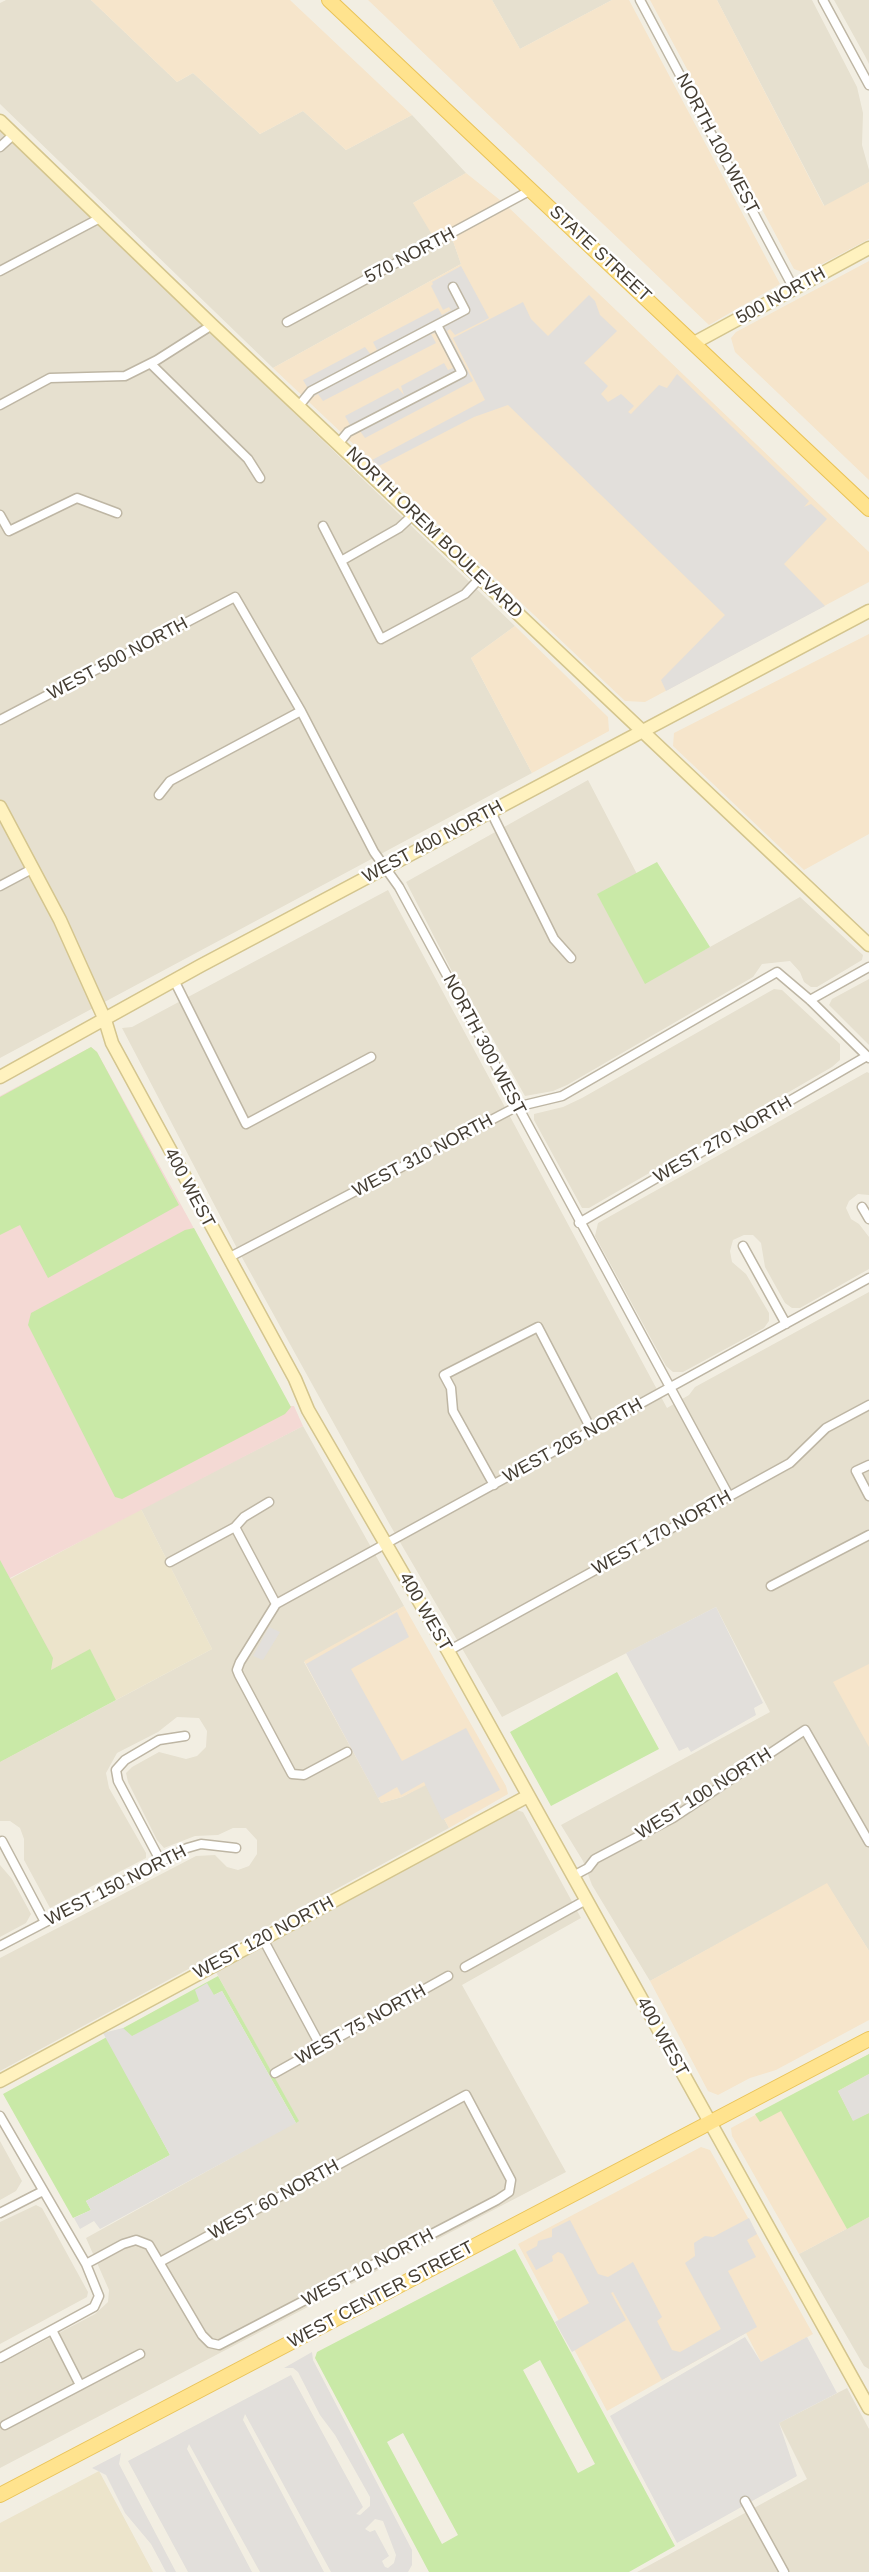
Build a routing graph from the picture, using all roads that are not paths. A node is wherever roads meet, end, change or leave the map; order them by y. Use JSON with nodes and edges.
{"nodes":[{"id":1,"x":329,"y":0,"type":"edge"},
{"id":2,"x":640,"y":0,"type":"edge"},
{"id":3,"x":824,"y":0,"type":"edge"},
{"id":4,"x":869,"y":85,"type":"edge"},
{"id":5,"x":0,"y":121,"type":"edge"},
{"id":6,"x":13,"y":135,"type":"junction"},
{"id":7,"x":0,"y":147,"type":"edge"},
{"id":8,"x":531,"y":190,"type":"junction"},
{"id":9,"x":100,"y":218,"type":"junction"},
{"id":10,"x":869,"y":248,"type":"edge"},
{"id":11,"x":0,"y":271,"type":"edge"},
{"id":12,"x":453,"y":287,"type":"dead end"},
{"id":13,"x":794,"y":289,"type":"junction"},
{"id":14,"x":287,"y":322,"type":"dead end"},
{"id":15,"x":212,"y":325,"type":"junction"},
{"id":16,"x":437,"y":325,"type":"junction"},
{"id":17,"x":694,"y":343,"type":"junction"},
{"id":18,"x":151,"y":364,"type":"junction"},
{"id":19,"x":0,"y":405,"type":"edge"},
{"id":20,"x":298,"y":406,"type":"junction"},
{"id":21,"x":339,"y":443,"type":"junction"},
{"id":22,"x":260,"y":478,"type":"dead end"},
{"id":23,"x":869,"y":509,"type":"edge"},
{"id":24,"x":117,"y":513,"type":"dead end"},
{"id":25,"x":0,"y":515,"type":"edge"},
{"id":26,"x":413,"y":515,"type":"junction"},
{"id":27,"x":323,"y":526,"type":"dead end"},
{"id":28,"x":341,"y":561,"type":"junction"},
{"id":29,"x":480,"y":578,"type":"junction"},
{"id":30,"x":235,"y":597,"type":"joint"},
{"id":31,"x":869,"y":611,"type":"edge"},
{"id":32,"x":301,"y":711,"type":"junction"},
{"id":33,"x":0,"y":720,"type":"edge"},
{"id":34,"x":644,"y":731,"type":"junction"},
{"id":35,"x":159,"y":795,"type":"dead end"},
{"id":36,"x":0,"y":807,"type":"edge"},
{"id":37,"x":491,"y":812,"type":"junction"},
{"id":38,"x":387,"y":867,"type":"junction"},
{"id":39,"x":32,"y":869,"type":"junction"},
{"id":40,"x":0,"y":886,"type":"edge"},
{"id":41,"x":869,"y":945,"type":"edge"},
{"id":42,"x":571,"y":958,"type":"dead end"},
{"id":43,"x":869,"y":967,"type":"edge"},
{"id":44,"x":174,"y":980,"type":"junction"},
{"id":45,"x":810,"y":1000,"type":"junction"},
{"id":46,"x":105,"y":1020,"type":"junction"},
{"id":47,"x":371,"y":1057,"type":"dead end"},
{"id":48,"x":868,"y":1057,"type":"edge"},
{"id":49,"x":0,"y":1077,"type":"edge"},
{"id":50,"x":516,"y":1107,"type":"junction"},
{"id":51,"x":862,"y":1207,"type":"dead end"},
{"id":52,"x":869,"y":1219,"type":"edge"},
{"id":53,"x":579,"y":1223,"type":"junction"},
{"id":54,"x":743,"y":1246,"type":"dead end"},
{"id":55,"x":228,"y":1258,"type":"junction"},
{"id":56,"x":869,"y":1278,"type":"edge"},
{"id":57,"x":786,"y":1324,"type":"junction"},
{"id":58,"x":669,"y":1388,"type":"junction"},
{"id":59,"x":869,"y":1405,"type":"edge"},
{"id":60,"x":592,"y":1431,"type":"junction"},
{"id":61,"x":869,"y":1465,"type":"edge"},
{"id":62,"x":494,"y":1485,"type":"junction"},
{"id":63,"x":729,"y":1496,"type":"junction"},
{"id":64,"x":869,"y":1496,"type":"edge"},
{"id":65,"x":269,"y":1502,"type":"dead end"},
{"id":66,"x":235,"y":1527,"type":"junction"},
{"id":67,"x":869,"y":1535,"type":"edge"},
{"id":68,"x":386,"y":1545,"type":"junction"},
{"id":69,"x":170,"y":1562,"type":"dead end"},
{"id":70,"x":771,"y":1586,"type":"dead end"},
{"id":71,"x":276,"y":1604,"type":"junction"},
{"id":72,"x":448,"y":1651,"type":"junction"},
{"id":73,"x":185,"y":1736,"type":"dead end"},
{"id":74,"x":347,"y":1752,"type":"dead end"},
{"id":75,"x":528,"y":1796,"type":"junction"},
{"id":76,"x":2,"y":1841,"type":"dead end"},
{"id":77,"x":869,"y":1842,"type":"edge"},
{"id":78,"x":236,"y":1848,"type":"dead end"},
{"id":79,"x":161,"y":1862,"type":"junction"},
{"id":80,"x":573,"y":1876,"type":"junction"},
{"id":81,"x":585,"y":1900,"type":"junction"},
{"id":82,"x":45,"y":1922,"type":"junction"},
{"id":83,"x":263,"y":1939,"type":"junction"},
{"id":84,"x":0,"y":1946,"type":"edge"},
{"id":85,"x":465,"y":1967,"type":"dead end"},
{"id":86,"x":448,"y":1976,"type":"dead end"},
{"id":87,"x":869,"y":2039,"type":"edge"},
{"id":88,"x":321,"y":2047,"type":"junction"},
{"id":89,"x":275,"y":2073,"type":"dead end"},
{"id":90,"x":0,"y":2081,"type":"edge"},
{"id":91,"x":466,"y":2095,"type":"joint"},
{"id":92,"x":0,"y":2116,"type":"edge"},
{"id":93,"x":709,"y":2122,"type":"junction"},
{"id":94,"x":43,"y":2191,"type":"junction"},
{"id":95,"x":0,"y":2214,"type":"edge"},
{"id":96,"x":160,"y":2262,"type":"junction"},
{"id":97,"x":86,"y":2264,"type":"junction"},
{"id":98,"x":52,"y":2330,"type":"junction"},
{"id":99,"x":140,"y":2354,"type":"dead end"},
{"id":100,"x":0,"y":2358,"type":"edge"},
{"id":101,"x":80,"y":2385,"type":"junction"},
{"id":102,"x":865,"y":2391,"type":"edge"},
{"id":103,"x":869,"y":2408,"type":"edge"},
{"id":104,"x":5,"y":2426,"type":"dead end"},
{"id":105,"x":0,"y":2495,"type":"edge"},
{"id":106,"x":745,"y":2501,"type":"dead end"},
{"id":107,"x":784,"y":2572,"type":"edge"}],
"edges":[{"from":1,"to":8,"type":"main road","name":"STATE STREET"},
{"from":2,"to":13,"type":"street","name":"NORTH 100 WEST"},
{"from":3,"to":4,"type":"street"},
{"from":5,"to":6,"type":"main road","name":"NORTH OREM BOULEVARD"},
{"from":6,"to":7,"type":"street"},
{"from":6,"to":9,"type":"main road","name":"NORTH OREM BOULEVARD"},
{"from":8,"to":14,"type":"street","name":"570 NORTH"},
{"from":8,"to":17,"type":"main road","name":"STATE STREET"},
{"from":9,"to":11,"type":"street"},
{"from":9,"to":15,"type":"main road","name":"NORTH OREM BOULEVARD"},
{"from":10,"to":13,"type":"main road","name":"500 NORTH"},
{"from":12,"to":16,"type":"street"},
{"from":13,"to":17,"type":"main road","name":"500 NORTH"},
{"from":15,"to":18,"type":"street"},
{"from":15,"to":20,"type":"main road","name":"NORTH OREM BOULEVARD"},
{"from":16,"to":20,"type":"street"},
{"from":16,"to":21,"type":"street"},
{"from":17,"to":23,"type":"main road","name":"STATE STREET"},
{"from":18,"to":19,"type":"street"},
{"from":18,"to":22,"type":"street"},
{"from":20,"to":21,"type":"main road","name":"NORTH OREM BOULEVARD"},
{"from":21,"to":26,"type":"main road","name":"NORTH OREM BOULEVARD"},
{"from":24,"to":25,"type":"street"},
{"from":26,"to":28,"type":"street"},
{"from":26,"to":29,"type":"main road","name":"NORTH OREM BOULEVARD"},
{"from":27,"to":28,"type":"street"},
{"from":28,"to":29,"type":"street"},
{"from":29,"to":34,"type":"main road","name":"NORTH OREM BOULEVARD"},
{"from":30,"to":32,"type":"street","name":"NORTH 300 WEST"},
{"from":30,"to":33,"type":"street","name":"WEST 500 NORTH"},
{"from":31,"to":34,"type":"main road","name":"WEST 400 NORTH"},
{"from":32,"to":35,"type":"street"},
{"from":32,"to":38,"type":"street","name":"NORTH 300 WEST"},
{"from":34,"to":37,"type":"main road","name":"WEST 400 NORTH"},
{"from":34,"to":41,"type":"main road","name":"NORTH OREM BOULEVARD"},
{"from":36,"to":39,"type":"main road","name":"400 WEST"},
{"from":37,"to":38,"type":"main road","name":"WEST 400 NORTH"},
{"from":37,"to":42,"type":"street"},
{"from":38,"to":44,"type":"main road","name":"WEST 400 NORTH"},
{"from":38,"to":50,"type":"street","name":"NORTH 300 WEST"},
{"from":39,"to":40,"type":"street"},
{"from":39,"to":46,"type":"main road","name":"400 WEST"},
{"from":43,"to":45,"type":"street"},
{"from":44,"to":46,"type":"main road","name":"WEST 400 NORTH"},
{"from":44,"to":47,"type":"street"},
{"from":45,"to":48,"type":"street"},
{"from":45,"to":50,"type":"street","name":"WEST 310 NORTH"},
{"from":46,"to":49,"type":"main road","name":"WEST 400 NORTH"},
{"from":46,"to":55,"type":"main road","name":"400 WEST"},
{"from":48,"to":53,"type":"street","name":"WEST 270 NORTH"},
{"from":50,"to":53,"type":"street","name":"NORTH 300 WEST"},
{"from":50,"to":55,"type":"street","name":"WEST 310 NORTH"},
{"from":51,"to":52,"type":"street"},
{"from":53,"to":58,"type":"street","name":"NORTH 300 WEST"},
{"from":54,"to":57,"type":"street"},
{"from":55,"to":68,"type":"main road","name":"400 WEST"},
{"from":56,"to":57,"type":"street","name":"WEST 205 NORTH"},
{"from":57,"to":58,"type":"street","name":"WEST 205 NORTH"},
{"from":58,"to":60,"type":"street","name":"WEST 205 NORTH"},
{"from":58,"to":63,"type":"street","name":"NORTH 300 WEST"},
{"from":59,"to":63,"type":"street","name":"WEST 170 NORTH"},
{"from":60,"to":62,"type":"street","name":"WEST 205 NORTH"},
{"from":60,"to":62,"type":"street"},
{"from":61,"to":64,"type":"street"},
{"from":62,"to":68,"type":"street","name":"WEST 205 NORTH"},
{"from":63,"to":72,"type":"street","name":"WEST 170 NORTH"},
{"from":65,"to":66,"type":"street"},
{"from":66,"to":69,"type":"street"},
{"from":66,"to":71,"type":"street"},
{"from":67,"to":70,"type":"street"},
{"from":68,"to":71,"type":"street","name":"WEST 205 NORTH"},
{"from":68,"to":72,"type":"main road","name":"400 WEST"},
{"from":71,"to":74,"type":"street"},
{"from":72,"to":75,"type":"main road","name":"400 WEST"},
{"from":73,"to":79,"type":"street"},
{"from":75,"to":80,"type":"main road","name":"400 WEST"},
{"from":75,"to":83,"type":"main road","name":"WEST 120 NORTH"},
{"from":76,"to":82,"type":"street"},
{"from":77,"to":80,"type":"street","name":"WEST 100 NORTH"},
{"from":78,"to":79,"type":"street","name":"WEST 150 NORTH"},
{"from":79,"to":82,"type":"street","name":"WEST 150 NORTH"},
{"from":80,"to":81,"type":"main road","name":"400 WEST"},
{"from":81,"to":85,"type":"street"},
{"from":81,"to":93,"type":"main road","name":"400 WEST"},
{"from":82,"to":84,"type":"street","name":"WEST 150 NORTH"},
{"from":83,"to":88,"type":"street"},
{"from":83,"to":90,"type":"main road","name":"WEST 120 NORTH"},
{"from":86,"to":88,"type":"street","name":"WEST 75 NORTH"},
{"from":87,"to":93,"type":"main road","name":"WEST CENTER STREET"},
{"from":88,"to":89,"type":"street","name":"WEST 75 NORTH"},
{"from":91,"to":96,"type":"street","name":"WEST 60 NORTH"},
{"from":91,"to":96,"type":"street","name":"WEST 10 NORTH"},
{"from":92,"to":94,"type":"street"},
{"from":93,"to":102,"type":"main road","name":"400 WEST"},
{"from":93,"to":105,"type":"main road","name":"WEST CENTER STREET"},
{"from":94,"to":95,"type":"street"},
{"from":94,"to":97,"type":"street"},
{"from":96,"to":97,"type":"street"},
{"from":97,"to":98,"type":"street"},
{"from":98,"to":100,"type":"street"},
{"from":98,"to":101,"type":"street"},
{"from":99,"to":101,"type":"street"},
{"from":101,"to":104,"type":"street"},
{"from":102,"to":103,"type":"main road","name":"400 WEST"},
{"from":106,"to":107,"type":"street"}]}
